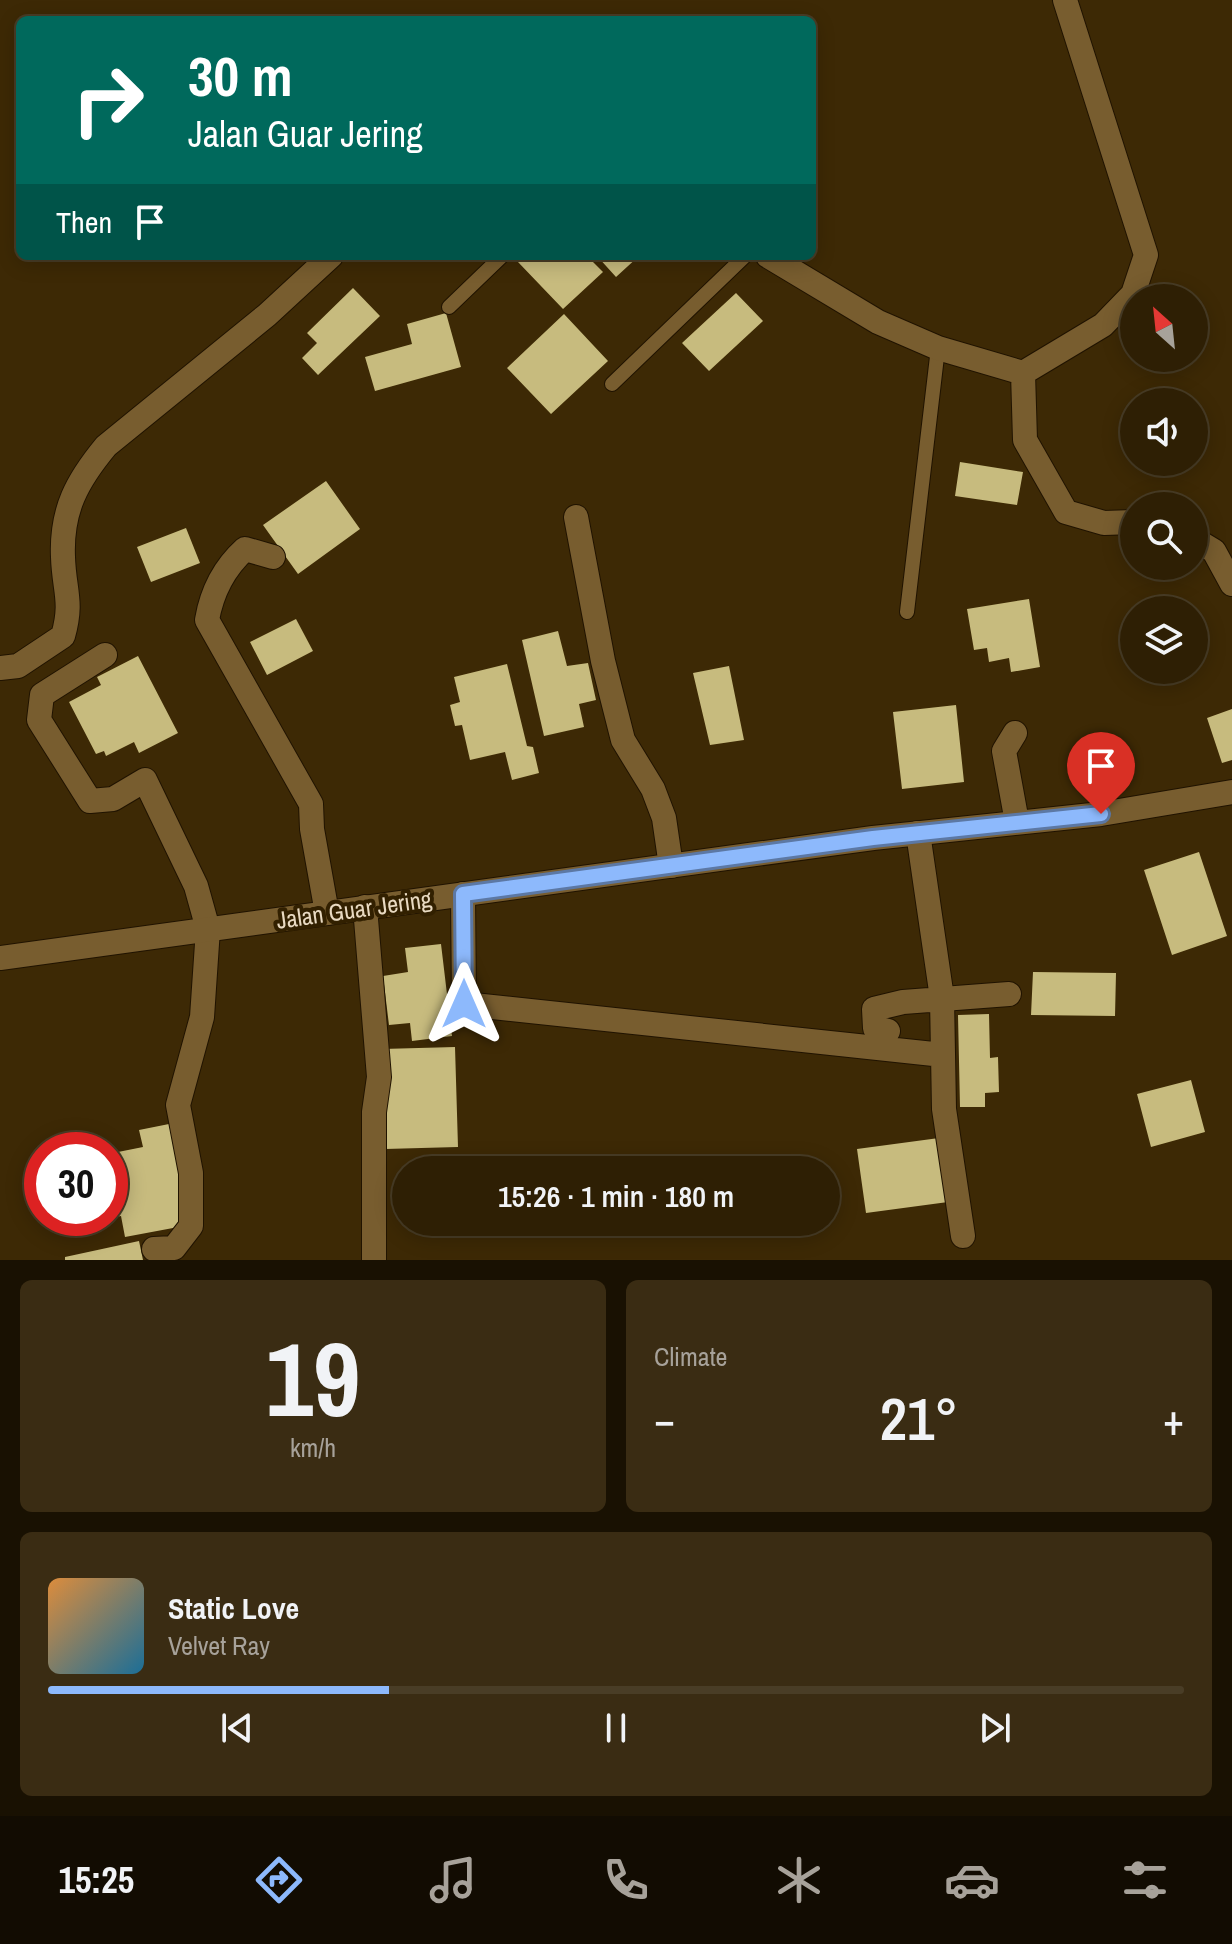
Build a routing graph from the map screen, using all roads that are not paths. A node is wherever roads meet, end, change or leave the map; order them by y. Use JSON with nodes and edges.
{"nodes":[{"id":1,"x":1065,"y":0,"type":"edge"},
{"id":2,"x":327,"y":260,"type":"edge"},
{"id":3,"x":498,"y":260,"type":"edge"},
{"id":4,"x":741,"y":260,"type":"edge"},
{"id":5,"x":775,"y":260,"type":"edge"},
{"id":6,"x":449,"y":307,"type":"dead end"},
{"id":7,"x":938,"y":348,"type":"junction"},
{"id":8,"x":1023,"y":373,"type":"junction"},
{"id":9,"x":612,"y":384,"type":"dead end"},
{"id":10,"x":576,"y":517,"type":"dead end"},
{"id":11,"x":1120,"y":522,"type":"edge"},
{"id":12,"x":1208,"y":547,"type":"edge"},
{"id":13,"x":273,"y":557,"type":"dead end"},
{"id":14,"x":1232,"y":584,"type":"edge"},
{"id":15,"x":907,"y":612,"type":"dead end"},
{"id":16,"x":105,"y":655,"type":"dead end"},
{"id":17,"x":0,"y":668,"type":"edge"},
{"id":18,"x":1015,"y":733,"type":"dead end"},
{"id":19,"x":1232,"y":792,"type":"edge"},
{"id":20,"x":1017,"y":822,"type":"junction"},
{"id":21,"x":918,"y":833,"type":"junction"},
{"id":22,"x":671,"y":866,"type":"junction"},
{"id":23,"x":463,"y":894,"type":"junction"},
{"id":24,"x":365,"y":907,"type":"junction"},
{"id":25,"x":327,"y":913,"type":"junction"},
{"id":26,"x":208,"y":929,"type":"junction"},
{"id":27,"x":0,"y":958,"type":"edge"},
{"id":28,"x":1009,"y":994,"type":"dead end"},
{"id":29,"x":942,"y":998,"type":"junction"},
{"id":30,"x":888,"y":1031,"type":"dead end"},
{"id":31,"x":943,"y":1055,"type":"junction"},
{"id":32,"x":963,"y":1236,"type":"dead end"},
{"id":33,"x":154,"y":1249,"type":"dead end"},
{"id":34,"x":374,"y":1260,"type":"edge"}],
"edges":[{"from":1,"to":8,"type":"street"},
{"from":2,"to":17,"type":"street"},
{"from":3,"to":6,"type":"lane"},
{"from":4,"to":9,"type":"lane"},
{"from":5,"to":7,"type":"street"},
{"from":7,"to":8,"type":"street"},
{"from":7,"to":15,"type":"lane"},
{"from":8,"to":11,"type":"street"},
{"from":10,"to":22,"type":"street"},
{"from":12,"to":14,"type":"street"},
{"from":13,"to":25,"type":"street"},
{"from":16,"to":26,"type":"street"},
{"from":18,"to":20,"type":"street"},
{"from":19,"to":20,"type":"street","name":"Jalan Guar Jering"},
{"from":20,"to":21,"type":"street","name":"Jalan Guar Jering"},
{"from":21,"to":22,"type":"street","name":"Jalan Guar Jering"},
{"from":21,"to":29,"type":"street"},
{"from":22,"to":23,"type":"street","name":"Jalan Guar Jering"},
{"from":23,"to":24,"type":"street","name":"Jalan Guar Jering"},
{"from":23,"to":31,"type":"street"},
{"from":24,"to":25,"type":"street","name":"Jalan Guar Jering"},
{"from":24,"to":34,"type":"street"},
{"from":25,"to":26,"type":"street","name":"Jalan Guar Jering"},
{"from":26,"to":27,"type":"street","name":"Jalan Guar Jering"},
{"from":26,"to":33,"type":"street"},
{"from":28,"to":29,"type":"street"},
{"from":29,"to":30,"type":"street"},
{"from":29,"to":31,"type":"street"},
{"from":31,"to":32,"type":"street"}]}
